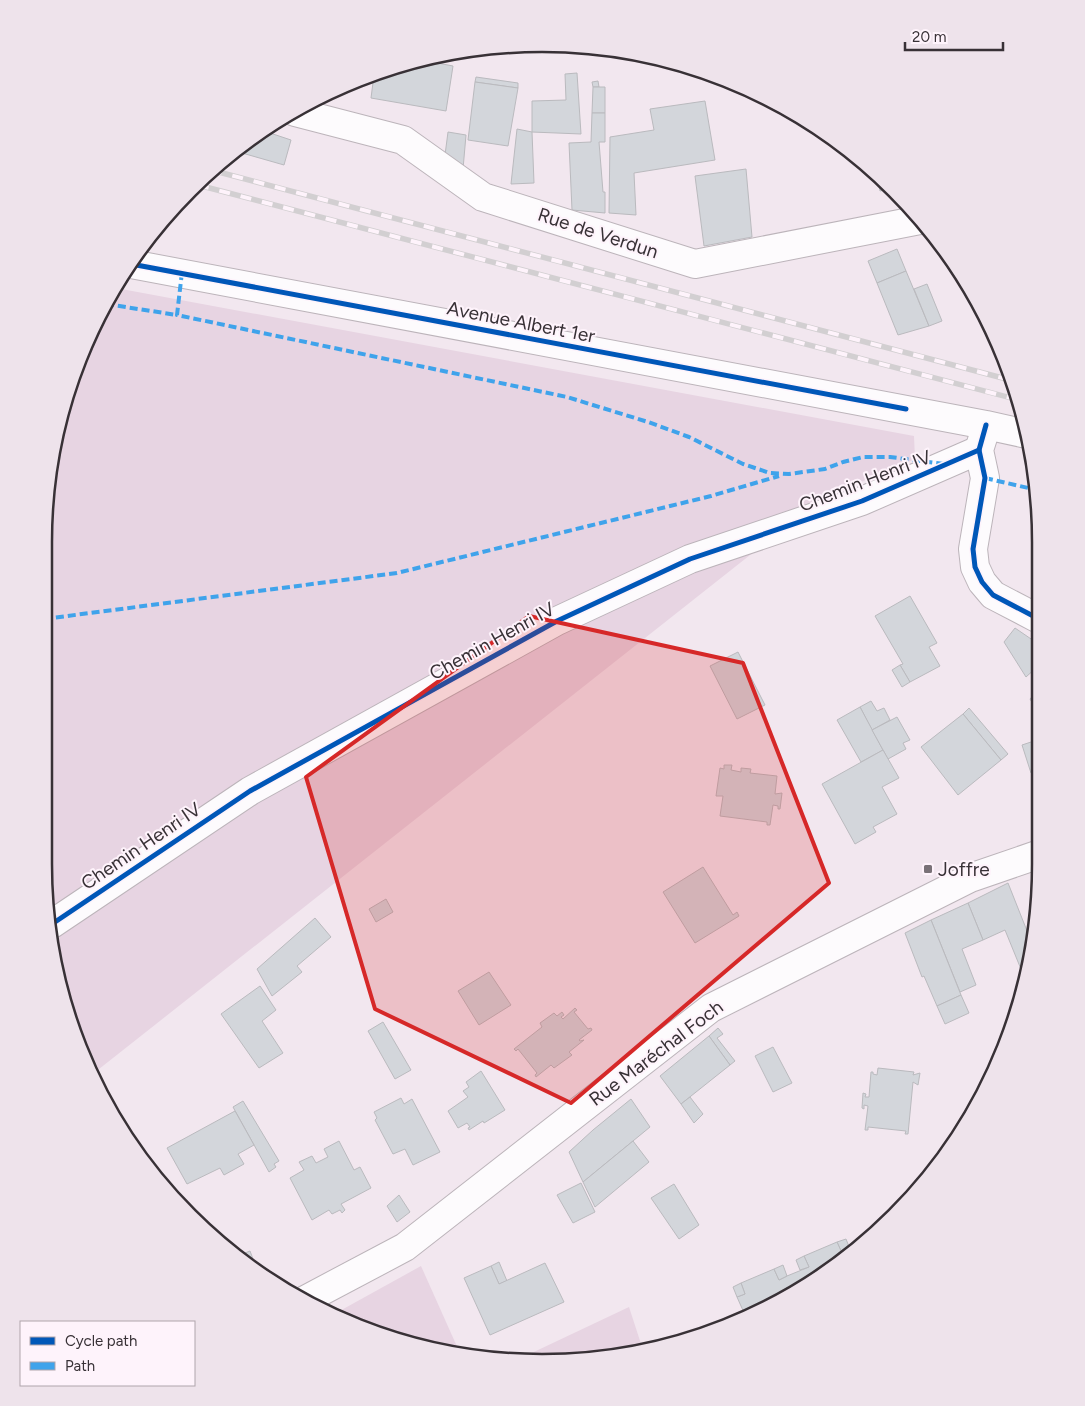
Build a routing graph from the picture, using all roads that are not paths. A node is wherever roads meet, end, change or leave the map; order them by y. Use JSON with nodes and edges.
{"nodes":[{"id":1,"x":305,"y":114,"type":"edge"},
{"id":2,"x":913,"y":221,"type":"edge"},
{"id":3,"x":138,"y":265,"type":"edge"},
{"id":4,"x":1020,"y":434,"type":"edge"},
{"id":5,"x":983,"y":437,"type":"junction"},
{"id":6,"x":1032,"y":615,"type":"edge"},
{"id":7,"x":1032,"y":857,"type":"edge"},
{"id":8,"x":56,"y":921,"type":"edge"},
{"id":9,"x":313,"y":1296,"type":"edge"}],
"edges":[{"from":1,"to":2,"type":"street","name":"Rue de Verdun"},
{"from":3,"to":5,"type":"street","name":"Avenue Albert 1er"},
{"from":4,"to":5,"type":"street","name":"Avenue Albert 1er"},
{"from":5,"to":6,"type":"street"},
{"from":5,"to":8,"type":"street","name":"Chemin Henri IV"},
{"from":7,"to":9,"type":"street","name":"Rue Maréchal Foch"}]}
